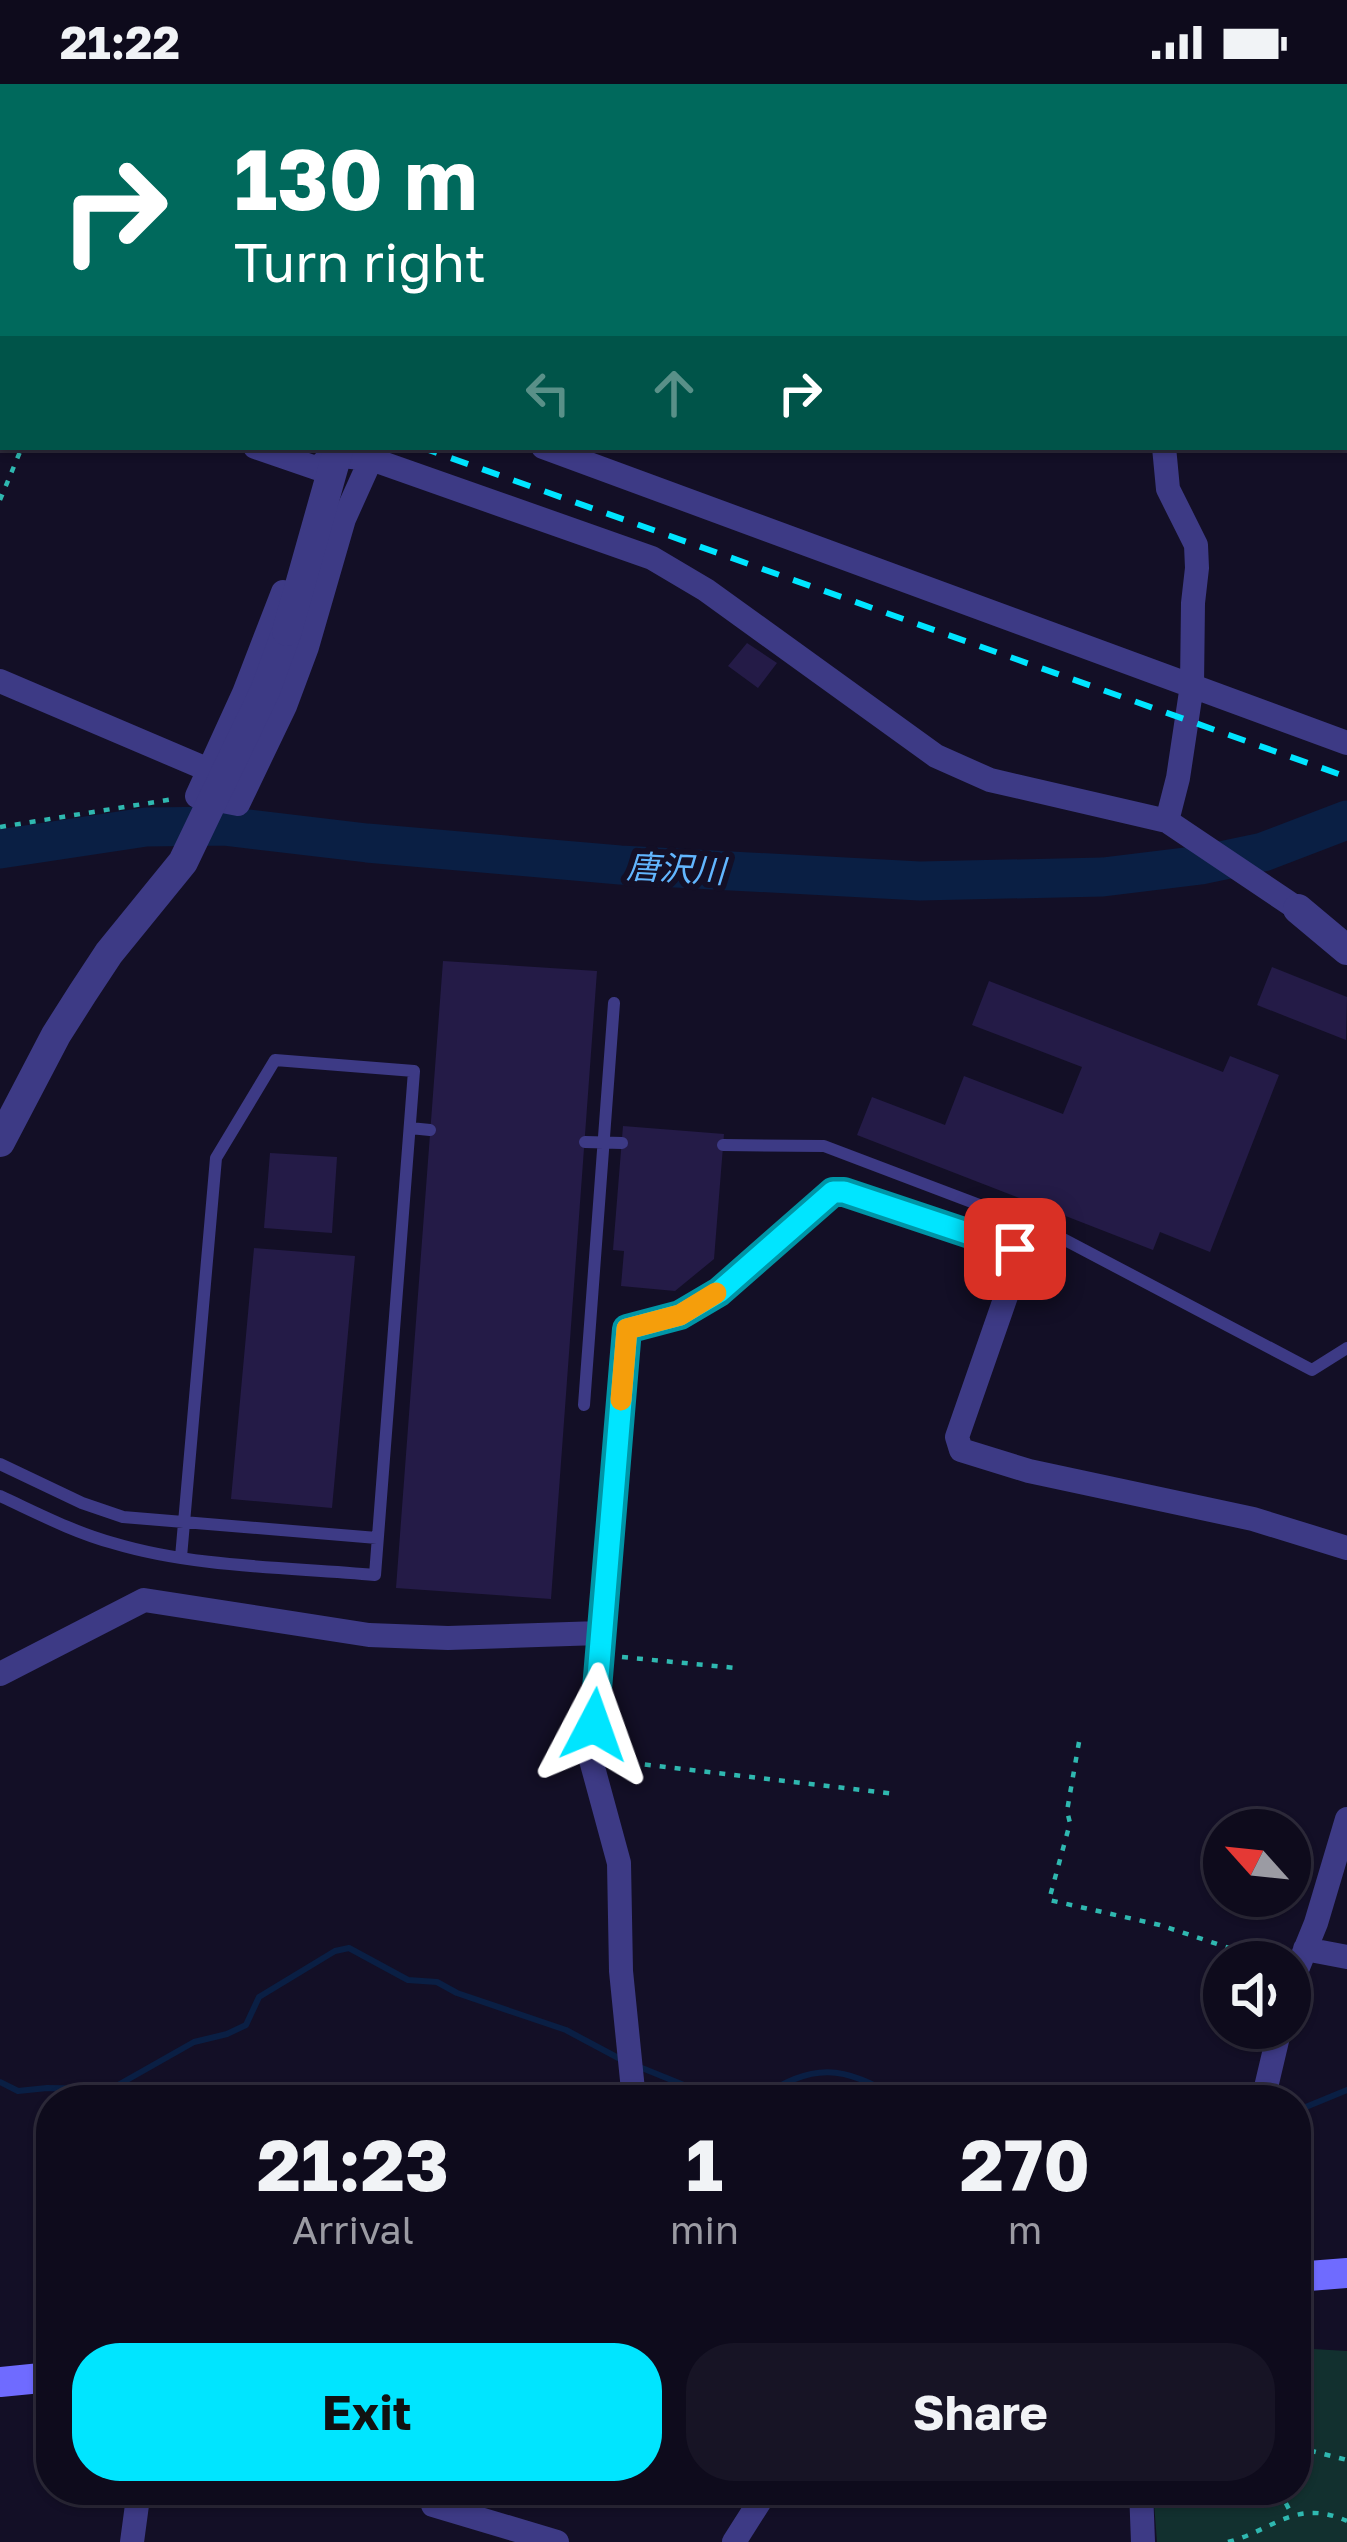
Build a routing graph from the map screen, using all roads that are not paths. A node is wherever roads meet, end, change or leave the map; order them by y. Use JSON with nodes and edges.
{"nodes":[{"id":1,"x":275,"y":450,"type":"edge"},
{"id":2,"x":551,"y":450,"type":"edge"},
{"id":3,"x":1164,"y":450,"type":"edge"},
{"id":4,"x":329,"y":458,"type":"edge"},
{"id":5,"x":370,"y":459,"type":"junction"},
{"id":6,"x":0,"y":680,"type":"edge"},
{"id":7,"x":1192,"y":685,"type":"junction"},
{"id":8,"x":1347,"y":742,"type":"edge"},
{"id":9,"x":207,"y":794,"type":"junction"},
{"id":10,"x":1167,"y":821,"type":"junction"},
{"id":11,"x":1298,"y":909,"type":"joint"},
{"id":12,"x":1347,"y":950,"type":"edge"},
{"id":13,"x":614,"y":1003,"type":"dead end"},
{"id":14,"x":10,"y":1101,"type":"edge"},
{"id":15,"x":410,"y":1128,"type":"junction"},
{"id":16,"x":430,"y":1130,"type":"dead end"},
{"id":17,"x":0,"y":1142,"type":"edge"},
{"id":18,"x":585,"y":1142,"type":"dead end"},
{"id":19,"x":604,"y":1143,"type":"junction"},
{"id":20,"x":622,"y":1143,"type":"dead end"},
{"id":21,"x":723,"y":1145,"type":"dead end"},
{"id":22,"x":1347,"y":1348,"type":"edge"},
{"id":23,"x":584,"y":1406,"type":"dead end"},
{"id":24,"x":0,"y":1464,"type":"edge"},
{"id":25,"x":0,"y":1496,"type":"edge"},
{"id":26,"x":184,"y":1524,"type":"junction"},
{"id":27,"x":377,"y":1538,"type":"junction"},
{"id":28,"x":1347,"y":1548,"type":"edge"},
{"id":29,"x":182,"y":1557,"type":"junction"},
{"id":30,"x":599,"y":1644,"type":"junction"},
{"id":31,"x":0,"y":1674,"type":"edge"},
{"id":32,"x":1347,"y":1819,"type":"edge"},
{"id":33,"x":1308,"y":1941,"type":"edge"},
{"id":34,"x":1311,"y":1950,"type":"edge"},
{"id":35,"x":1347,"y":1957,"type":"edge"},
{"id":36,"x":1275,"y":2049,"type":"edge"},
{"id":37,"x":632,"y":2085,"type":"edge"},
{"id":38,"x":1267,"y":2085,"type":"edge"},
{"id":39,"x":1347,"y":2273,"type":"edge"},
{"id":40,"x":1311,"y":2276,"type":"edge"},
{"id":41,"x":36,"y":2378,"type":"edge"},
{"id":42,"x":0,"y":2382,"type":"edge"},
{"id":43,"x":137,"y":2505,"type":"edge"},
{"id":44,"x":757,"y":2505,"type":"edge"},
{"id":45,"x":1142,"y":2505,"type":"edge"},
{"id":46,"x":434,"y":2506,"type":"dead end"},
{"id":47,"x":132,"y":2542,"type":"edge"},
{"id":48,"x":557,"y":2542,"type":"edge"},
{"id":49,"x":734,"y":2542,"type":"edge"},
{"id":50,"x":1143,"y":2542,"type":"edge"}],
"edges":[{"from":1,"to":4,"type":"street"},
{"from":2,"to":7,"type":"street"},
{"from":3,"to":7,"type":"street"},
{"from":4,"to":5,"type":"street"},
{"from":4,"to":9,"type":"street"},
{"from":4,"to":9,"type":"street","bridge":true},
{"from":5,"to":9,"type":"street"},
{"from":5,"to":10,"type":"street"},
{"from":6,"to":9,"type":"street"},
{"from":7,"to":8,"type":"street"},
{"from":7,"to":10,"type":"street"},
{"from":9,"to":14,"type":"street"},
{"from":10,"to":11,"type":"street"},
{"from":11,"to":12,"type":"street"},
{"from":13,"to":19,"type":"lane"},
{"from":14,"to":17,"type":"street"},
{"from":15,"to":16,"type":"lane"},
{"from":15,"to":26,"type":"lane"},
{"from":15,"to":27,"type":"lane"},
{"from":18,"to":19,"type":"lane"},
{"from":19,"to":20,"type":"lane"},
{"from":19,"to":23,"type":"lane"},
{"from":21,"to":22,"type":"lane"},
{"from":24,"to":26,"type":"lane"},
{"from":25,"to":29,"type":"lane"},
{"from":26,"to":27,"type":"lane"},
{"from":26,"to":29,"type":"lane"},
{"from":27,"to":29,"type":"lane"},
{"from":28,"to":30,"type":"street"},
{"from":30,"to":31,"type":"street"},
{"from":30,"to":37,"type":"street"},
{"from":32,"to":33,"type":"street"},
{"from":34,"to":35,"type":"street"},
{"from":36,"to":38,"type":"street"},
{"from":39,"to":40,"type":"main road"},
{"from":41,"to":42,"type":"main road"},
{"from":43,"to":47,"type":"street"},
{"from":44,"to":49,"type":"street"},
{"from":45,"to":50,"type":"street"},
{"from":46,"to":48,"type":"street"}]}
